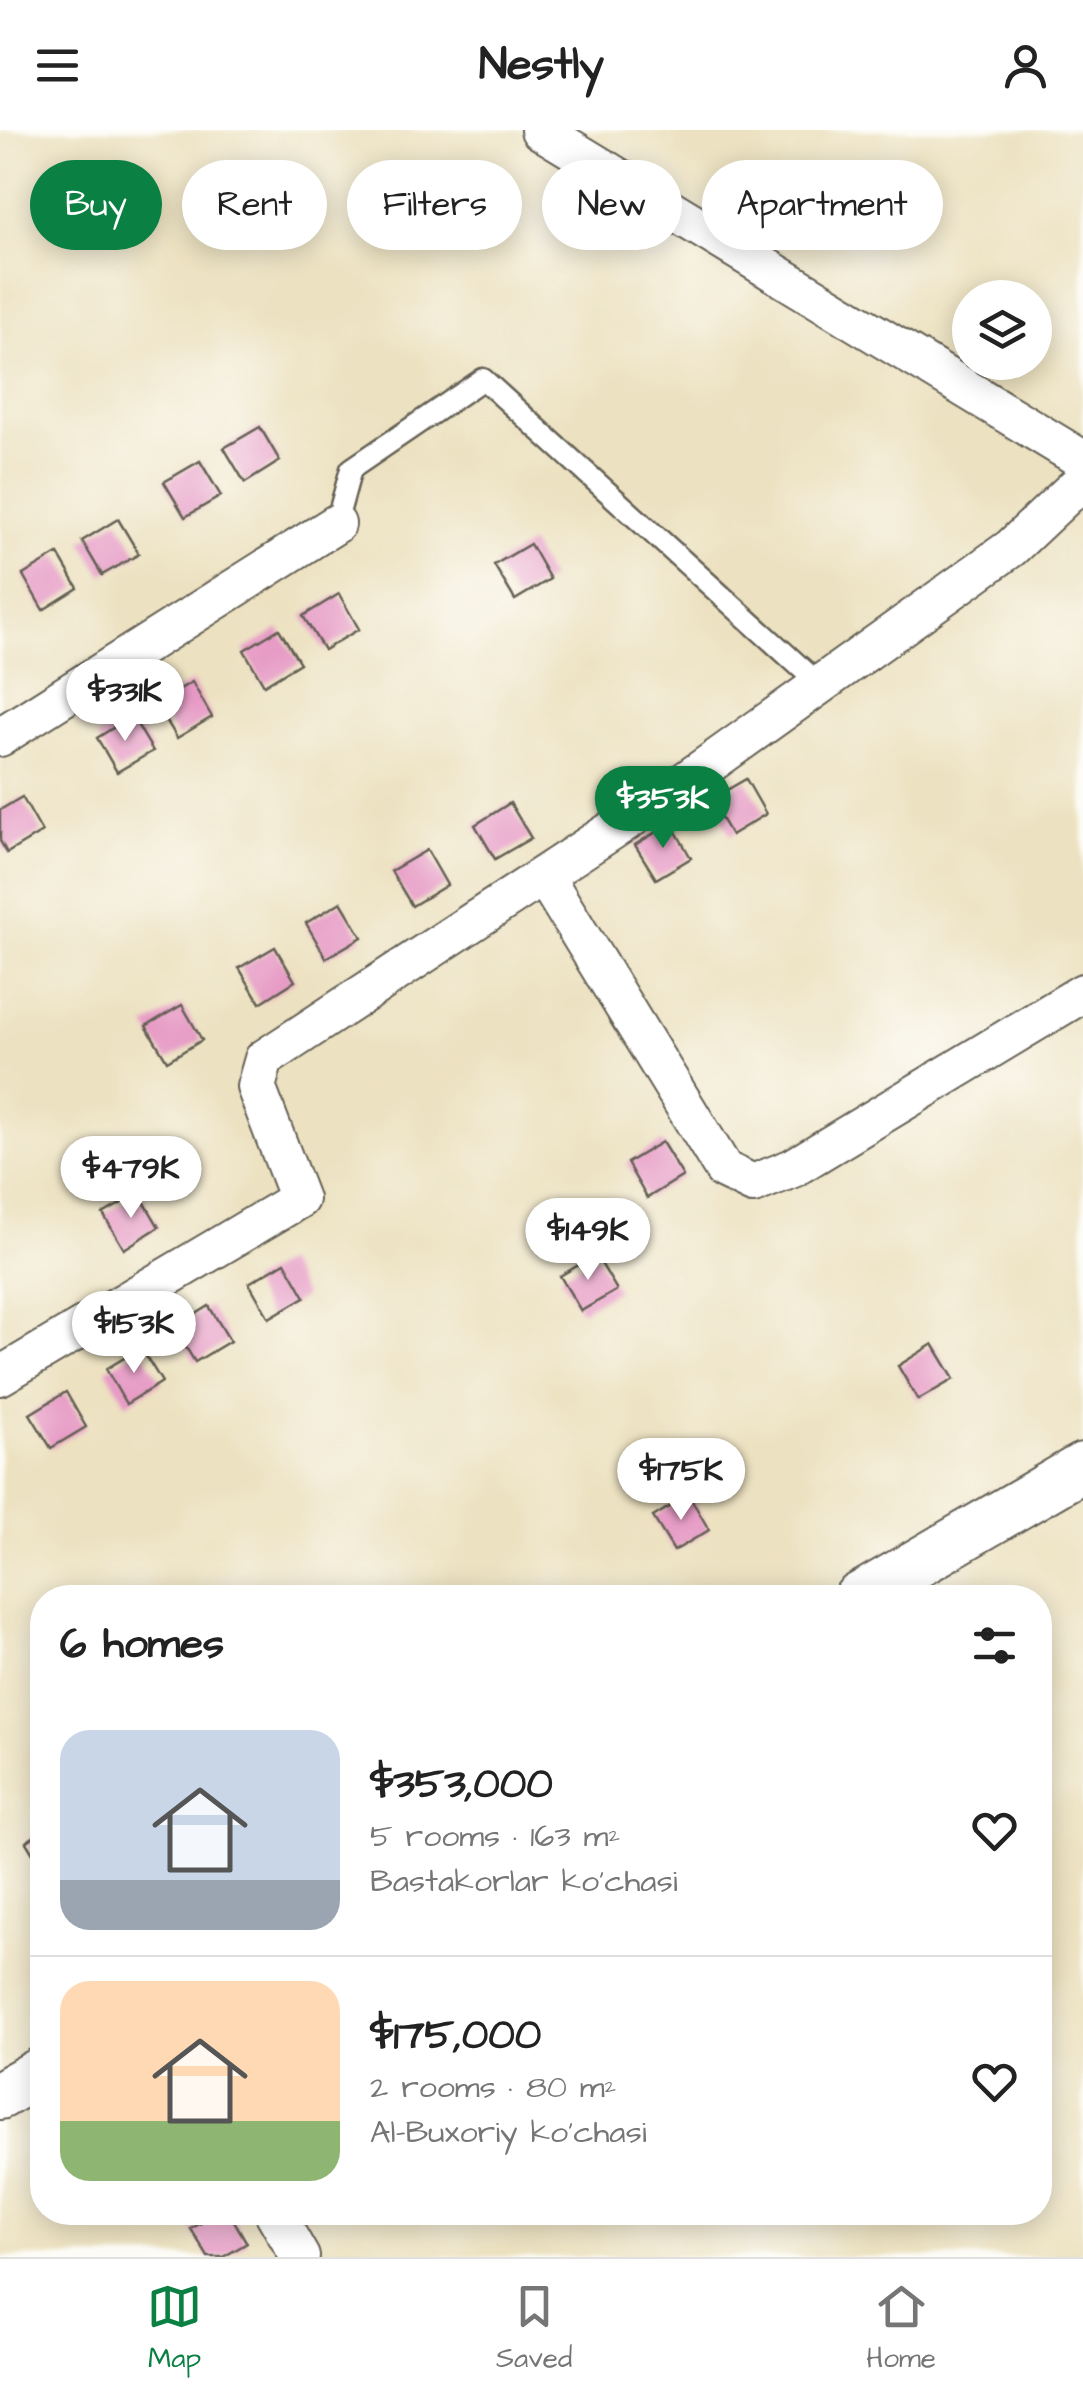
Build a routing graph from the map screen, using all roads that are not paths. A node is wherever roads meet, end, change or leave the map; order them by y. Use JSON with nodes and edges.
{"nodes":[{"id":1,"x":540,"y":130,"type":"edge"},
{"id":2,"x":1083,"y":460,"type":"edge"},
{"id":3,"x":1083,"y":480,"type":"edge"},
{"id":4,"x":336,"y":524,"type":"joint"},
{"id":5,"x":820,"y":685,"type":"junction"},
{"id":6,"x":0,"y":737,"type":"edge"},
{"id":7,"x":544,"y":876,"type":"junction"},
{"id":8,"x":1083,"y":993,"type":"edge"},
{"id":9,"x":0,"y":1376,"type":"edge"},
{"id":10,"x":1083,"y":1467,"type":"edge"},
{"id":11,"x":880,"y":1585,"type":"edge"},
{"id":12,"x":30,"y":2077,"type":"edge"},
{"id":13,"x":0,"y":2095,"type":"edge"},
{"id":14,"x":282,"y":2225,"type":"edge"},
{"id":15,"x":300,"y":2257,"type":"edge"}],
"edges":[{"from":1,"to":2,"type":"street"},
{"from":3,"to":5,"type":"street"},
{"from":4,"to":5,"type":"lane"},
{"from":4,"to":6,"type":"street"},
{"from":5,"to":7,"type":"street"},
{"from":7,"to":8,"type":"street"},
{"from":7,"to":9,"type":"street"},
{"from":10,"to":11,"type":"street"},
{"from":12,"to":13,"type":"street"},
{"from":14,"to":15,"type":"street"}]}
